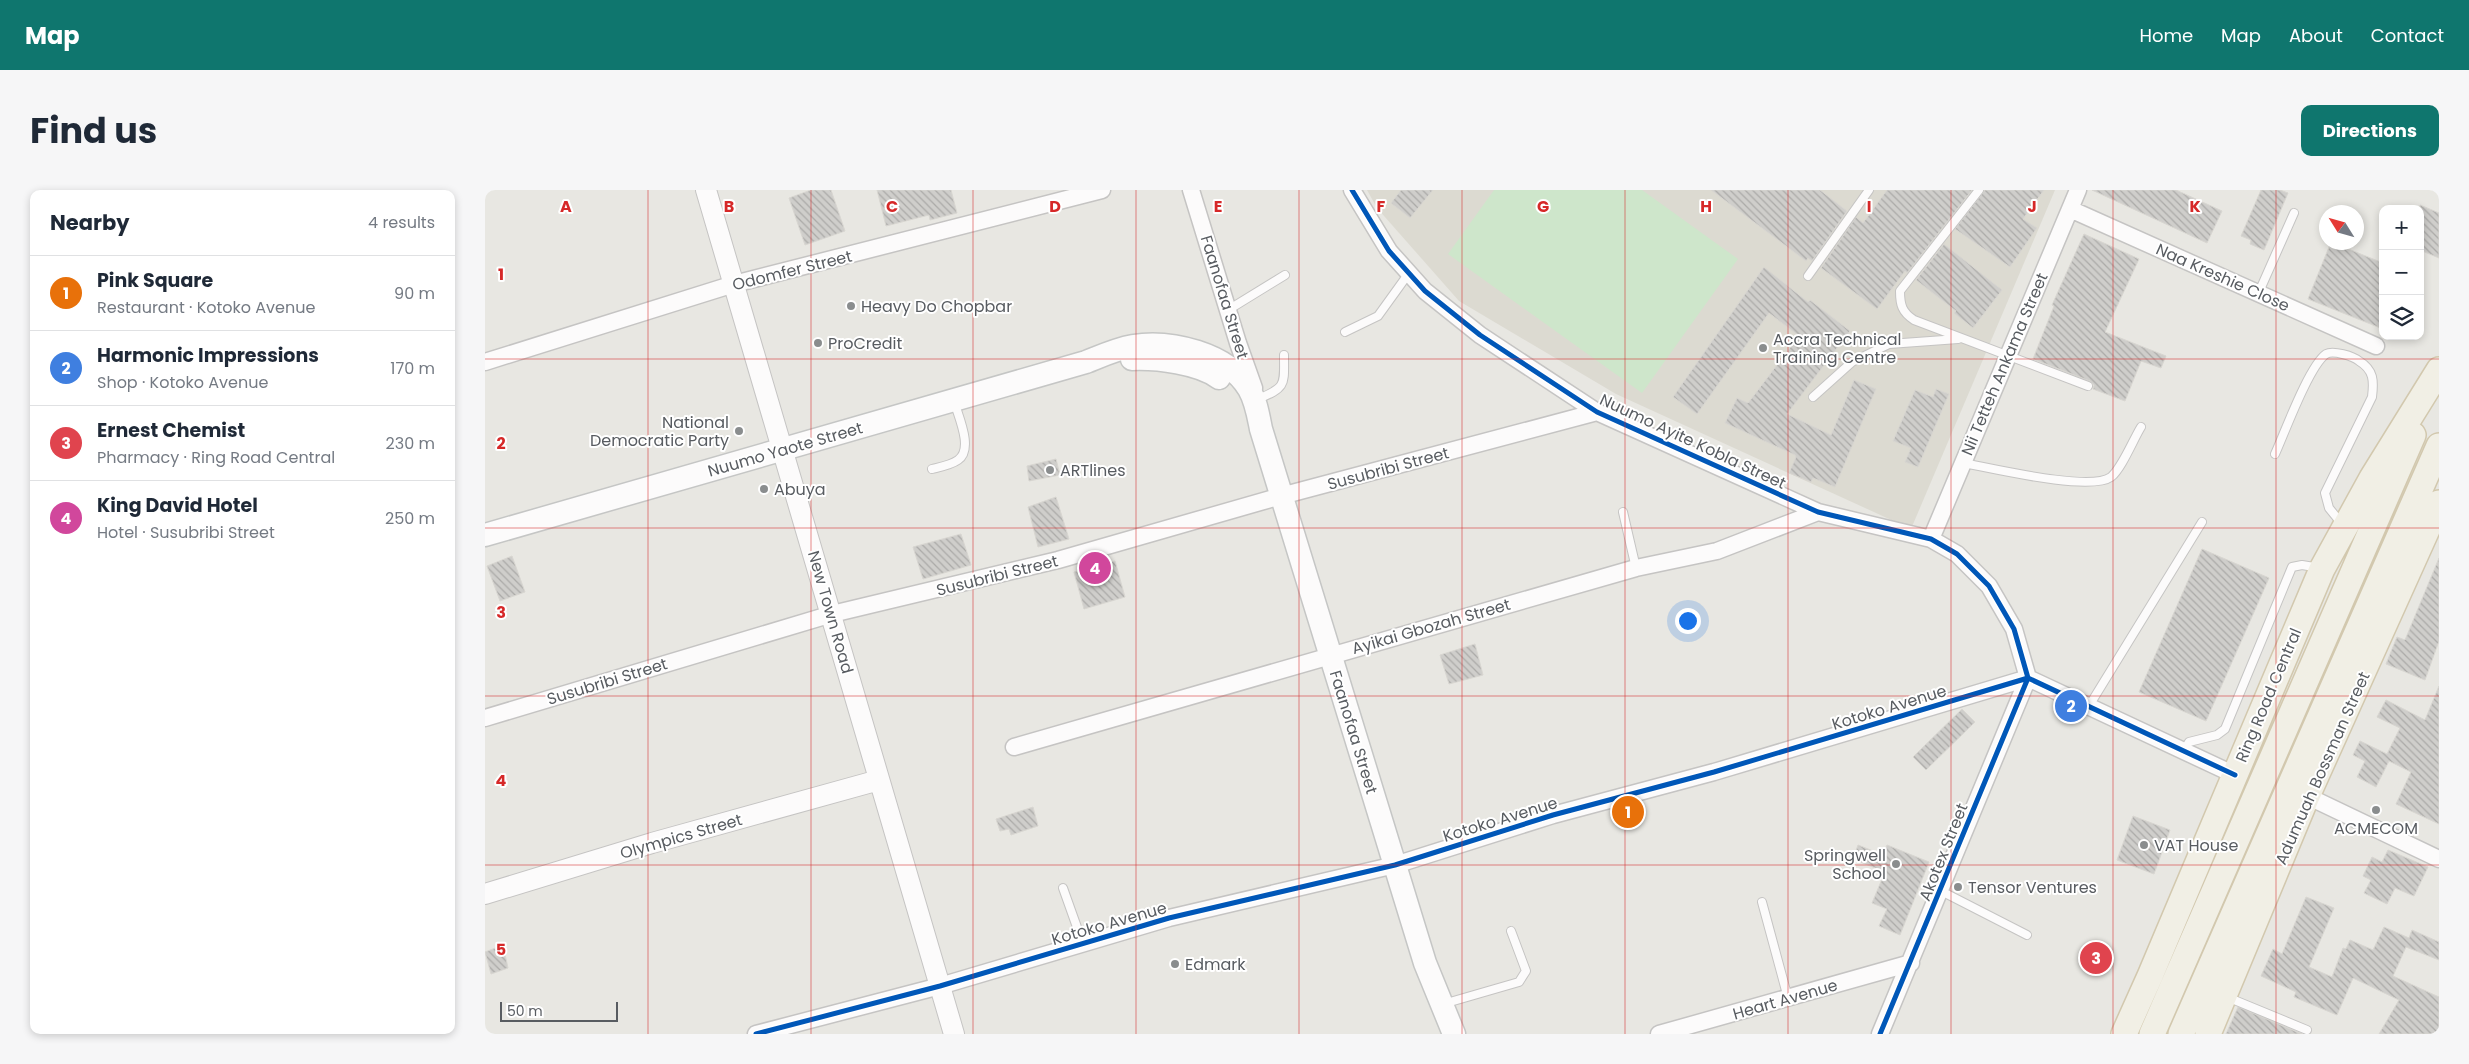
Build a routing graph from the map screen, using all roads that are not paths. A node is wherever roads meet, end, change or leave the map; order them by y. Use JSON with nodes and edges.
{"nodes":[{"id":1,"x":706,"y":190,"type":"edge"},
{"id":2,"x":1102,"y":190,"type":"edge"},
{"id":3,"x":1191,"y":190,"type":"edge"},
{"id":4,"x":1352,"y":190,"type":"edge"},
{"id":5,"x":1869,"y":190,"type":"edge"},
{"id":6,"x":1979,"y":190,"type":"edge"},
{"id":7,"x":2078,"y":190,"type":"edge"},
{"id":8,"x":2070,"y":209,"type":"junction"},
{"id":9,"x":2294,"y":213,"type":"dead end"},
{"id":10,"x":1409,"y":273,"type":"junction"},
{"id":11,"x":1285,"y":276,"type":"dead end"},
{"id":12,"x":1808,"y":276,"type":"dead end"},
{"id":13,"x":734,"y":284,"type":"junction"},
{"id":14,"x":2259,"y":292,"type":"junction"},
{"id":15,"x":1228,"y":310,"type":"junction"},
{"id":16,"x":1345,"y":332,"type":"dead end"},
{"id":17,"x":1960,"y":338,"type":"junction"},
{"id":18,"x":2376,"y":346,"type":"dead end"},
{"id":19,"x":1284,"y":355,"type":"dead end"},
{"id":20,"x":2007,"y":357,"type":"junction"},
{"id":21,"x":485,"y":362,"type":"edge"},
{"id":22,"x":1085,"y":362,"type":"junction"},
{"id":23,"x":2439,"y":370,"type":"edge"},
{"id":24,"x":2439,"y":375,"type":"edge"},
{"id":25,"x":2088,"y":386,"type":"dead end"},
{"id":26,"x":1813,"y":397,"type":"dead end"},
{"id":27,"x":954,"y":399,"type":"junction"},
{"id":28,"x":1257,"y":401,"type":"junction"},
{"id":29,"x":1597,"y":412,"type":"junction"},
{"id":30,"x":2141,"y":427,"type":"dead end"},
{"id":31,"x":1261,"y":428,"type":"junction"},
{"id":32,"x":2439,"y":446,"type":"edge"},
{"id":33,"x":782,"y":450,"type":"junction"},
{"id":34,"x":2275,"y":454,"type":"dead end"},
{"id":35,"x":1963,"y":463,"type":"junction"},
{"id":36,"x":932,"y":469,"type":"dead end"},
{"id":37,"x":1281,"y":496,"type":"junction"},
{"id":38,"x":2439,"y":503,"type":"edge"},
{"id":39,"x":1623,"y":512,"type":"dead end"},
{"id":40,"x":1818,"y":512,"type":"junction"},
{"id":41,"x":2202,"y":522,"type":"dead end"},
{"id":42,"x":2344,"y":528,"type":"junction"},
{"id":43,"x":485,"y":535,"type":"edge"},
{"id":44,"x":1931,"y":539,"type":"junction"},
{"id":45,"x":1636,"y":568,"type":"junction"},
{"id":46,"x":2321,"y":569,"type":"junction"},
{"id":47,"x":832,"y":614,"type":"junction"},
{"id":48,"x":1331,"y":655,"type":"junction"},
{"id":49,"x":2028,"y":678,"type":"junction"},
{"id":50,"x":2089,"y":706,"type":"junction"},
{"id":51,"x":485,"y":718,"type":"edge"},
{"id":52,"x":1015,"y":747,"type":"dead end"},
{"id":53,"x":2184,"y":751,"type":"junction"},
{"id":54,"x":2235,"y":775,"type":"junction"},
{"id":55,"x":879,"y":780,"type":"junction"},
{"id":56,"x":2307,"y":796,"type":"junction"},
{"id":57,"x":2439,"y":859,"type":"edge"},
{"id":58,"x":1395,"y":865,"type":"junction"},
{"id":59,"x":1063,"y":888,"type":"dead end"},
{"id":60,"x":1941,"y":891,"type":"junction"},
{"id":61,"x":485,"y":894,"type":"edge"},
{"id":62,"x":1762,"y":902,"type":"dead end"},
{"id":63,"x":2229,"y":924,"type":"junction"},
{"id":64,"x":1511,"y":931,"type":"dead end"},
{"id":65,"x":2027,"y":935,"type":"dead end"},
{"id":66,"x":1083,"y":944,"type":"junction"},
{"id":67,"x":1911,"y":963,"type":"junction"},
{"id":68,"x":940,"y":986,"type":"junction"},
{"id":69,"x":2225,"y":996,"type":"junction"},
{"id":70,"x":1788,"y":998,"type":"junction"},
{"id":71,"x":1441,"y":1004,"type":"junction"},
{"id":72,"x":2307,"y":1030,"type":"dead end"},
{"id":73,"x":756,"y":1034,"type":"edge"},
{"id":74,"x":954,"y":1034,"type":"edge"},
{"id":75,"x":1454,"y":1034,"type":"edge"},
{"id":76,"x":1659,"y":1034,"type":"edge"},
{"id":77,"x":1880,"y":1034,"type":"edge"},
{"id":78,"x":2123,"y":1034,"type":"edge"},
{"id":79,"x":2153,"y":1034,"type":"edge"},
{"id":80,"x":2181,"y":1034,"type":"edge"},
{"id":81,"x":2202,"y":1034,"type":"edge"},
{"id":82,"x":2208,"y":1034,"type":"edge"}],
"edges":[{"from":1,"to":13,"type":"street","name":"New Town Road"},
{"from":2,"to":13,"type":"street","name":"Odomfer Street"},
{"from":3,"to":15,"type":"street","name":"Faanofaa Street"},
{"from":4,"to":10,"type":"street","name":"Nuumo Ayite Kobla Street"},
{"from":5,"to":12,"type":"lane"},
{"from":6,"to":17,"type":"lane"},
{"from":7,"to":8,"type":"street","name":"Nii Tetteh Ankama Street"},
{"from":8,"to":14,"type":"street","name":"Naa Kreshie Close"},
{"from":8,"to":20,"type":"street","name":"Nii Tetteh Ankama Street"},
{"from":9,"to":14,"type":"lane"},
{"from":10,"to":16,"type":"lane"},
{"from":10,"to":29,"type":"street","name":"Nuumo Ayite Kobla Street"},
{"from":11,"to":15,"type":"lane"},
{"from":13,"to":21,"type":"street","name":"Odomfer Street"},
{"from":13,"to":33,"type":"street","name":"New Town Road"},
{"from":14,"to":18,"type":"street","name":"Naa Kreshie Close"},
{"from":15,"to":28,"type":"street","name":"Faanofaa Street"},
{"from":17,"to":20,"type":"lane"},
{"from":17,"to":26,"type":"lane"},
{"from":19,"to":28,"type":"lane"},
{"from":20,"to":25,"type":"lane"},
{"from":20,"to":35,"type":"street","name":"Nii Tetteh Ankama Street"},
{"from":22,"to":27,"type":"main road","name":"Nuumo Yaote Street"},
{"from":22,"to":28,"type":"main road","name":"Nuumo Yaote Street"},
{"from":22,"to":31,"type":"main road","name":"Nuumo Yaote Street"},
{"from":23,"to":42,"type":"main road","name":"Ring Road Central"},
{"from":24,"to":79,"type":"main road","name":"Ring Road Central"},
{"from":27,"to":33,"type":"main road","name":"Nuumo Yaote Street"},
{"from":27,"to":36,"type":"lane"},
{"from":28,"to":31,"type":"main road","name":"Nuumo Yaote Street"},
{"from":29,"to":37,"type":"street","name":"Susubribi Street"},
{"from":29,"to":40,"type":"street","name":"Nuumo Ayite Kobla Street"},
{"from":30,"to":35,"type":"lane"},
{"from":31,"to":37,"type":"main road","name":"Faanofaa Street"},
{"from":32,"to":63,"type":"main road"},
{"from":33,"to":43,"type":"main road","name":"Nuumo Yaote Street"},
{"from":33,"to":47,"type":"street","name":"New Town Road"},
{"from":34,"to":42,"type":"lane"},
{"from":35,"to":44,"type":"street","name":"Nii Tetteh Ankama Street"},
{"from":37,"to":47,"type":"street","name":"Susubribi Street"},
{"from":37,"to":48,"type":"main road","name":"Faanofaa Street"},
{"from":38,"to":56,"type":"main road","name":"Adumuah Bossman Street"},
{"from":39,"to":45,"type":"lane"},
{"from":40,"to":44,"type":"street","name":"Nuumo Ayite Kobla Street"},
{"from":40,"to":45,"type":"street","name":"Ayikai Gbozah Street"},
{"from":41,"to":50,"type":"lane"},
{"from":42,"to":46,"type":"main road","name":"Ring Road Central"},
{"from":44,"to":49,"type":"street","name":"Nuumo Ayite Kobla Street"},
{"from":45,"to":48,"type":"street","name":"Ayikai Gbozah Street"},
{"from":46,"to":53,"type":"lane"},
{"from":46,"to":54,"type":"main road","name":"Ring Road Central"},
{"from":47,"to":51,"type":"street","name":"Susubribi Street"},
{"from":47,"to":55,"type":"street","name":"New Town Road"},
{"from":48,"to":52,"type":"street","name":"Ayikai Gbozah Street"},
{"from":48,"to":58,"type":"main road","name":"Faanofaa Street"},
{"from":49,"to":50,"type":"street"},
{"from":49,"to":58,"type":"street","name":"Kotoko Avenue"},
{"from":49,"to":60,"type":"street","name":"Akotex Street"},
{"from":50,"to":53,"type":"street"},
{"from":53,"to":54,"type":"street"},
{"from":54,"to":78,"type":"main road","name":"Ring Road Central"},
{"from":55,"to":61,"type":"street","name":"Olympics Street"},
{"from":55,"to":68,"type":"street","name":"New Town Road"},
{"from":56,"to":57,"type":"street"},
{"from":56,"to":69,"type":"main road","name":"Adumuah Bossman Street"},
{"from":58,"to":66,"type":"street","name":"Kotoko Avenue"},
{"from":58,"to":71,"type":"main road","name":"Faanofaa Street"},
{"from":59,"to":66,"type":"lane"},
{"from":60,"to":65,"type":"lane"},
{"from":60,"to":67,"type":"street","name":"Akotex Street"},
{"from":62,"to":70,"type":"lane"},
{"from":63,"to":80,"type":"main road"},
{"from":63,"to":81,"type":"main road"},
{"from":64,"to":71,"type":"lane"},
{"from":66,"to":68,"type":"street","name":"Kotoko Avenue"},
{"from":67,"to":70,"type":"street","name":"Heart Avenue"},
{"from":67,"to":77,"type":"street","name":"Akotex Street"},
{"from":68,"to":73,"type":"street","name":"Kotoko Avenue"},
{"from":68,"to":74,"type":"street","name":"New Town Road"},
{"from":69,"to":72,"type":"lane"},
{"from":69,"to":82,"type":"main road","name":"Adumuah Bossman Street"},
{"from":70,"to":76,"type":"street","name":"Heart Avenue"},
{"from":71,"to":75,"type":"main road","name":"Faanofaa Street"}]}
